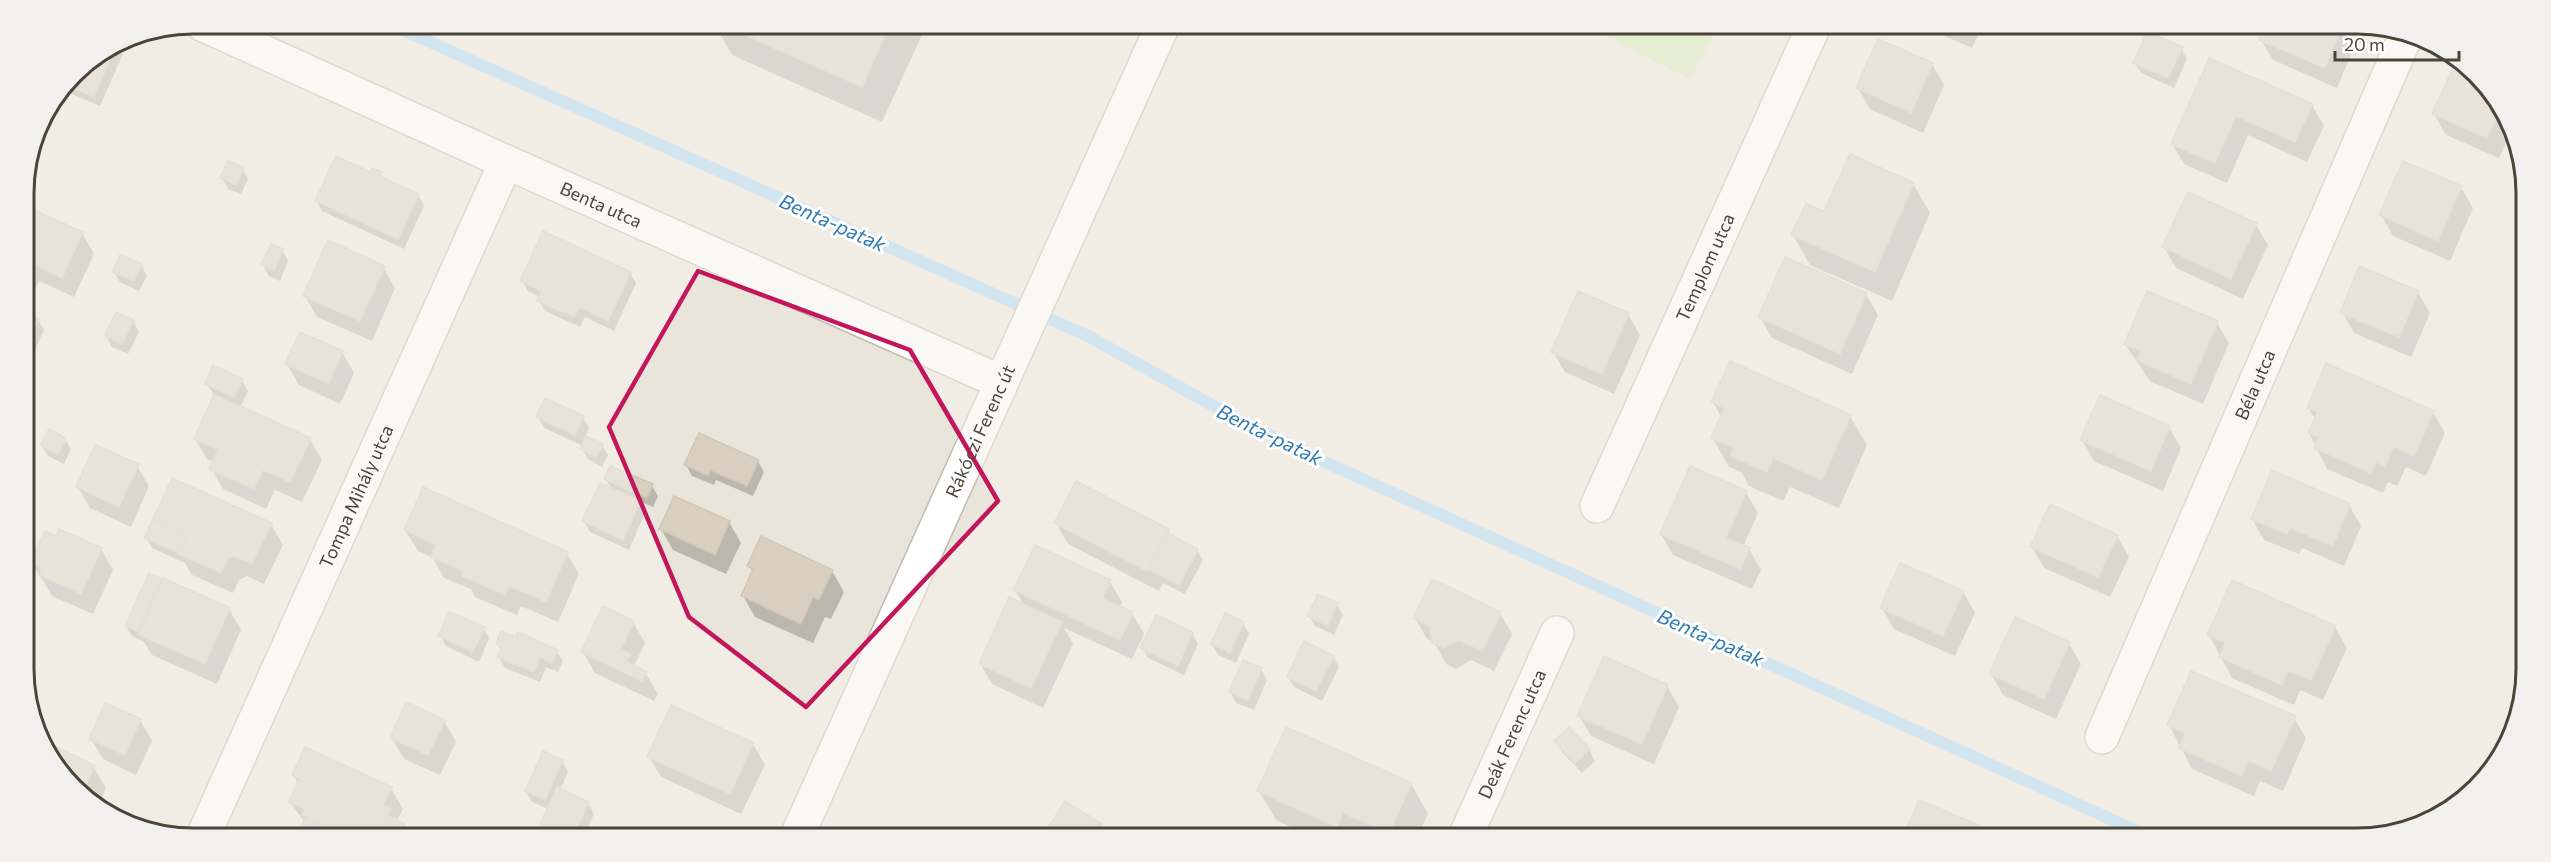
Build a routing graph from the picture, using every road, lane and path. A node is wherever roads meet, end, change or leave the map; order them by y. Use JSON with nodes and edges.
{"nodes":[{"id":1,"x":226,"y":35,"type":"edge"},
{"id":2,"x":1157,"y":35,"type":"edge"},
{"id":3,"x":1810,"y":35,"type":"edge"},
{"id":4,"x":2403,"y":42,"type":"edge"},
{"id":5,"x":506,"y":162,"type":"junction"},
{"id":6,"x":1001,"y":382,"type":"junction"},
{"id":7,"x":1597,"y":506,"type":"dead end"},
{"id":8,"x":1557,"y":633,"type":"dead end"},
{"id":9,"x":2102,"y":737,"type":"dead end"},
{"id":10,"x":1469,"y":827,"type":"edge"},
{"id":11,"x":207,"y":828,"type":"edge"},
{"id":12,"x":801,"y":828,"type":"edge"}],
"edges":[{"from":1,"to":5,"type":"street","name":"Benta utca"},
{"from":2,"to":6,"type":"street","name":"Rákóczi Ferenc út"},
{"from":3,"to":7,"type":"street","name":"Templom utca"},
{"from":4,"to":9,"type":"street","name":"Béla utca"},
{"from":5,"to":6,"type":"street","name":"Benta utca"},
{"from":5,"to":11,"type":"street","name":"Tompa Mihály utca"},
{"from":6,"to":12,"type":"street","name":"Rákóczi Ferenc út"},
{"from":8,"to":10,"type":"street","name":"Deák Ferenc utca"}]}
